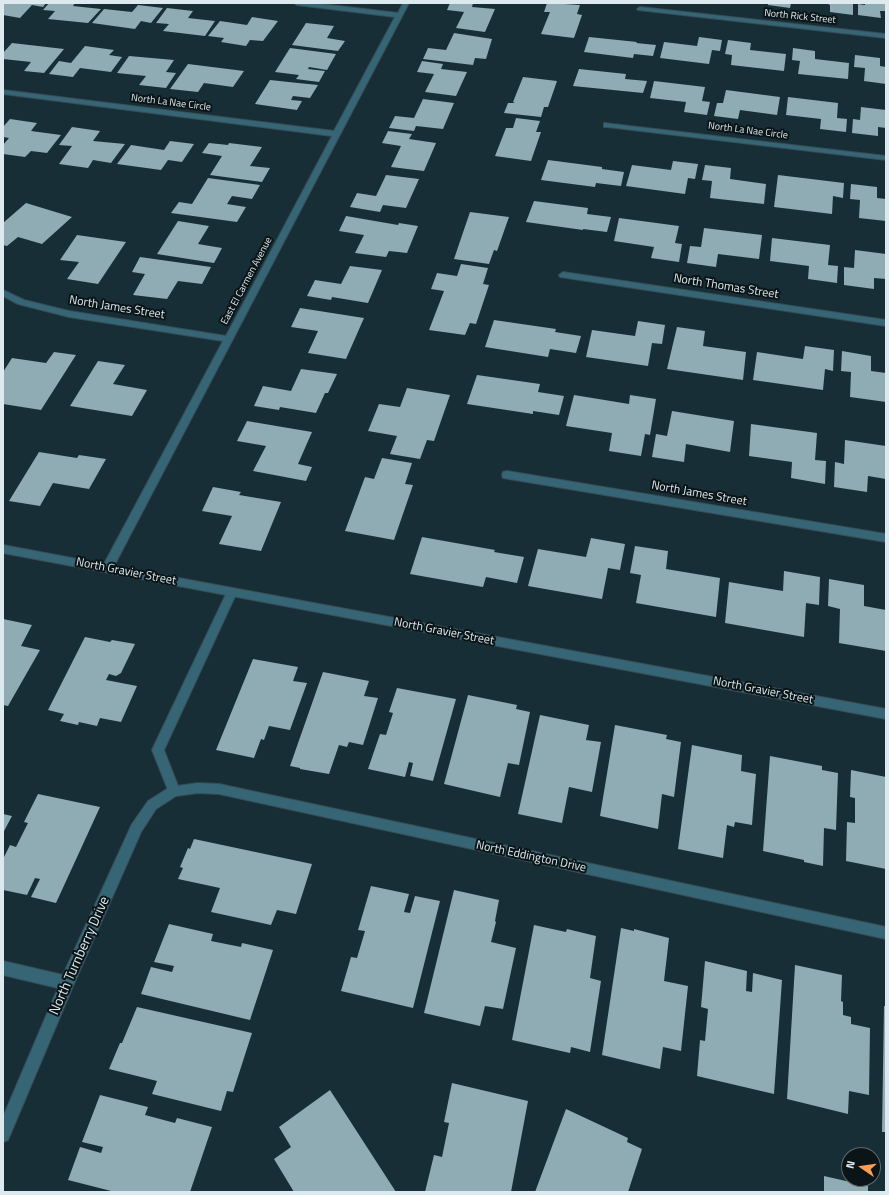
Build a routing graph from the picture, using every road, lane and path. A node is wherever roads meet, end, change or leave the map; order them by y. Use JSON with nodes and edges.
{"nodes":[{"id":1,"x":297,"y":3,"type":"edge"},
{"id":2,"x":406,"y":3,"type":"edge"},
{"id":3,"x":640,"y":9,"type":"dead end"},
{"id":4,"x":400,"y":15,"type":"junction"},
{"id":5,"x":886,"y":36,"type":"edge"},
{"id":6,"x":3,"y":92,"type":"edge"},
{"id":7,"x":607,"y":125,"type":"dead end"},
{"id":8,"x":337,"y":134,"type":"junction"},
{"id":9,"x":886,"y":158,"type":"edge"},
{"id":10,"x":563,"y":275,"type":"dead end"},
{"id":11,"x":3,"y":293,"type":"edge"},
{"id":12,"x":886,"y":323,"type":"edge"},
{"id":13,"x":229,"y":339,"type":"junction"},
{"id":14,"x":507,"y":475,"type":"dead end"},
{"id":15,"x":886,"y":538,"type":"edge"},
{"id":16,"x":3,"y":549,"type":"edge"},
{"id":17,"x":107,"y":569,"type":"junction"},
{"id":18,"x":232,"y":592,"type":"junction"},
{"id":19,"x":886,"y":714,"type":"edge"},
{"id":20,"x":174,"y":791,"type":"junction"},
{"id":21,"x":886,"y":933,"type":"edge"},
{"id":22,"x":3,"y":968,"type":"edge"},
{"id":23,"x":67,"y":984,"type":"junction"},
{"id":24,"x":3,"y":1135,"type":"edge"}],
"edges":[{"from":1,"to":4,"type":"street"},
{"from":2,"to":4,"type":"street","name":"East El Carmen Avenue"},
{"from":3,"to":5,"type":"street","name":"North Rick Street"},
{"from":4,"to":8,"type":"street","name":"East El Carmen Avenue"},
{"from":6,"to":8,"type":"street","name":"North La Nae Circle"},
{"from":7,"to":9,"type":"street","name":"North La Nae Circle"},
{"from":8,"to":13,"type":"street","name":"East El Carmen Avenue"},
{"from":10,"to":12,"type":"street","name":"North Thomas Street"},
{"from":11,"to":13,"type":"street","name":"North James Street"},
{"from":13,"to":17,"type":"street","name":"East El Carmen Avenue"},
{"from":14,"to":15,"type":"street","name":"North James Street"},
{"from":16,"to":17,"type":"street","name":"North Gravier Street"},
{"from":17,"to":18,"type":"street","name":"North Gravier Street"},
{"from":18,"to":19,"type":"street","name":"North Gravier Street"},
{"from":18,"to":20,"type":"street"},
{"from":20,"to":21,"type":"street","name":"North Eddington Drive"},
{"from":20,"to":23,"type":"street","name":"North Turnberry Drive"},
{"from":22,"to":23,"type":"street"},
{"from":23,"to":24,"type":"street","name":"North Turnberry Drive"}]}
